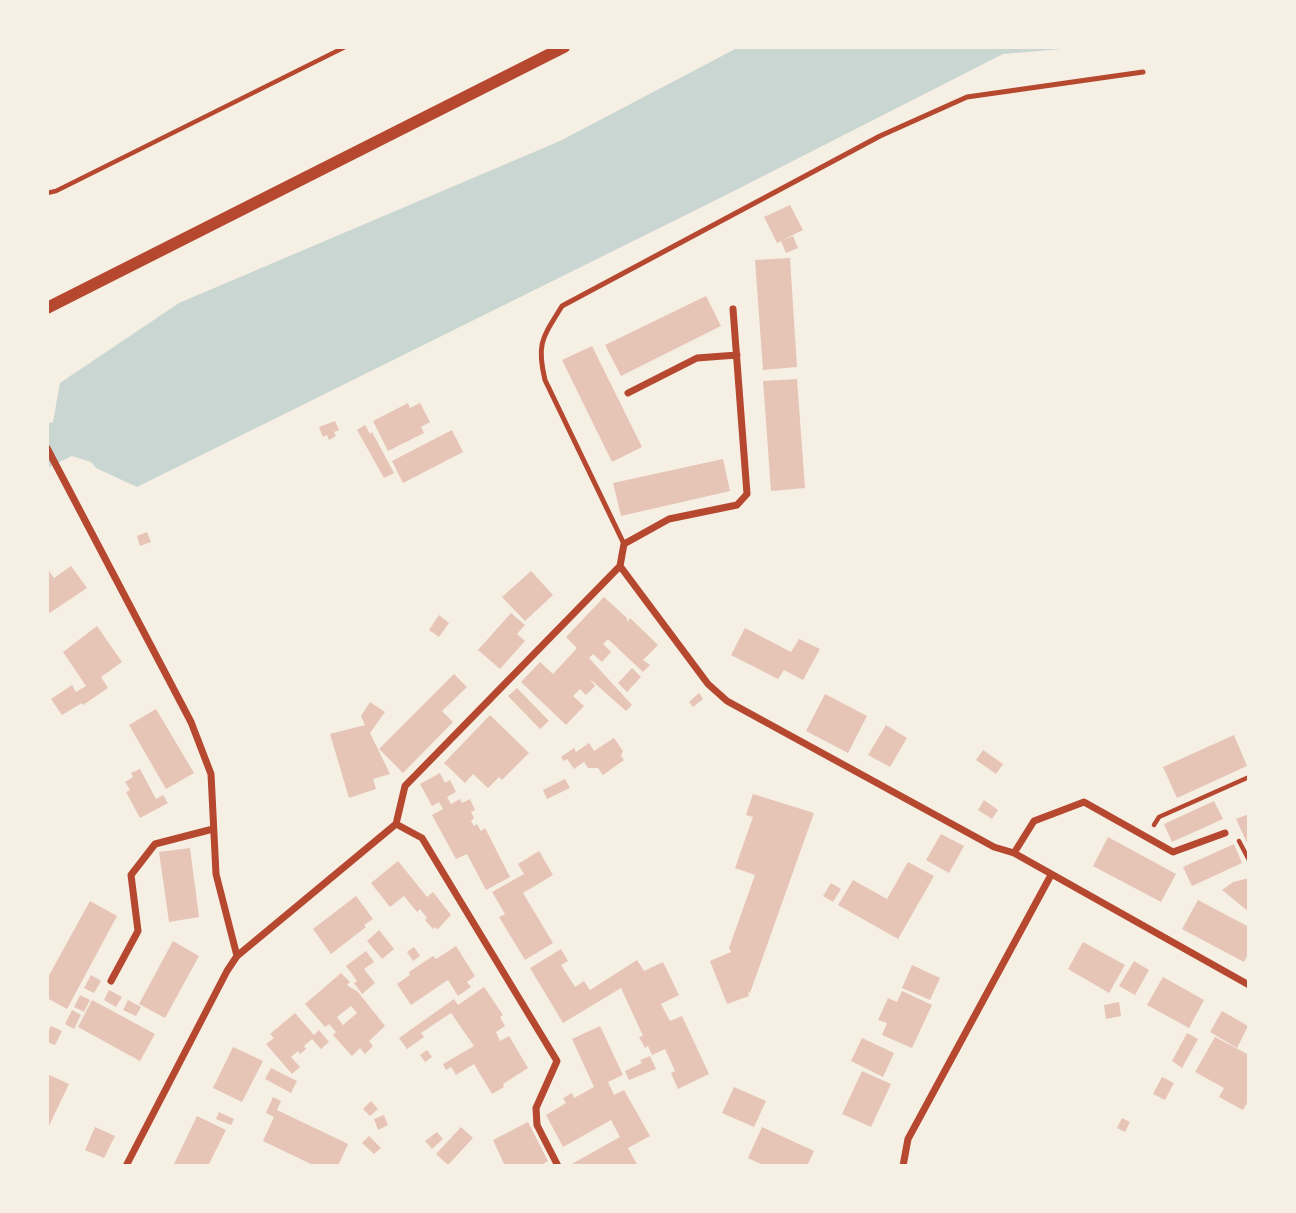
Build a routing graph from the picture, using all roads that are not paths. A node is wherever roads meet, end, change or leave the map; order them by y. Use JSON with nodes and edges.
{"nodes":[{"id":1,"x":564,"y":47,"type":"edge"},
{"id":2,"x":1143,"y":72,"type":"dead end"},
{"id":3,"x":47,"y":308,"type":"edge"},
{"id":4,"x":733,"y":309,"type":"dead end"},
{"id":5,"x":737,"y":355,"type":"junction"},
{"id":6,"x":628,"y":393,"type":"dead end"},
{"id":7,"x":47,"y":448,"type":"edge"},
{"id":8,"x":624,"y":544,"type":"junction"},
{"id":9,"x":620,"y":566,"type":"junction"},
{"id":10,"x":396,"y":824,"type":"junction"},
{"id":11,"x":214,"y":829,"type":"junction"},
{"id":12,"x":1225,"y":833,"type":"dead end"},
{"id":13,"x":1013,"y":853,"type":"junction"},
{"id":14,"x":1051,"y":875,"type":"junction"},
{"id":15,"x":237,"y":956,"type":"junction"},
{"id":16,"x":111,"y":981,"type":"dead end"},
{"id":17,"x":1249,"y":985,"type":"edge"},
{"id":18,"x":126,"y":1166,"type":"edge"},
{"id":19,"x":558,"y":1166,"type":"edge"},
{"id":20,"x":903,"y":1166,"type":"edge"}],
"edges":[{"from":1,"to":3,"type":"street"},
{"from":2,"to":8,"type":"lane"},
{"from":4,"to":5,"type":"street"},
{"from":5,"to":6,"type":"street"},
{"from":5,"to":8,"type":"street"},
{"from":7,"to":11,"type":"street"},
{"from":8,"to":9,"type":"street"},
{"from":9,"to":10,"type":"street"},
{"from":9,"to":13,"type":"street"},
{"from":10,"to":15,"type":"street"},
{"from":10,"to":19,"type":"street"},
{"from":11,"to":15,"type":"street"},
{"from":11,"to":16,"type":"street"},
{"from":12,"to":13,"type":"street"},
{"from":13,"to":14,"type":"street"},
{"from":14,"to":17,"type":"street"},
{"from":14,"to":20,"type":"street"},
{"from":15,"to":18,"type":"street"}]}
